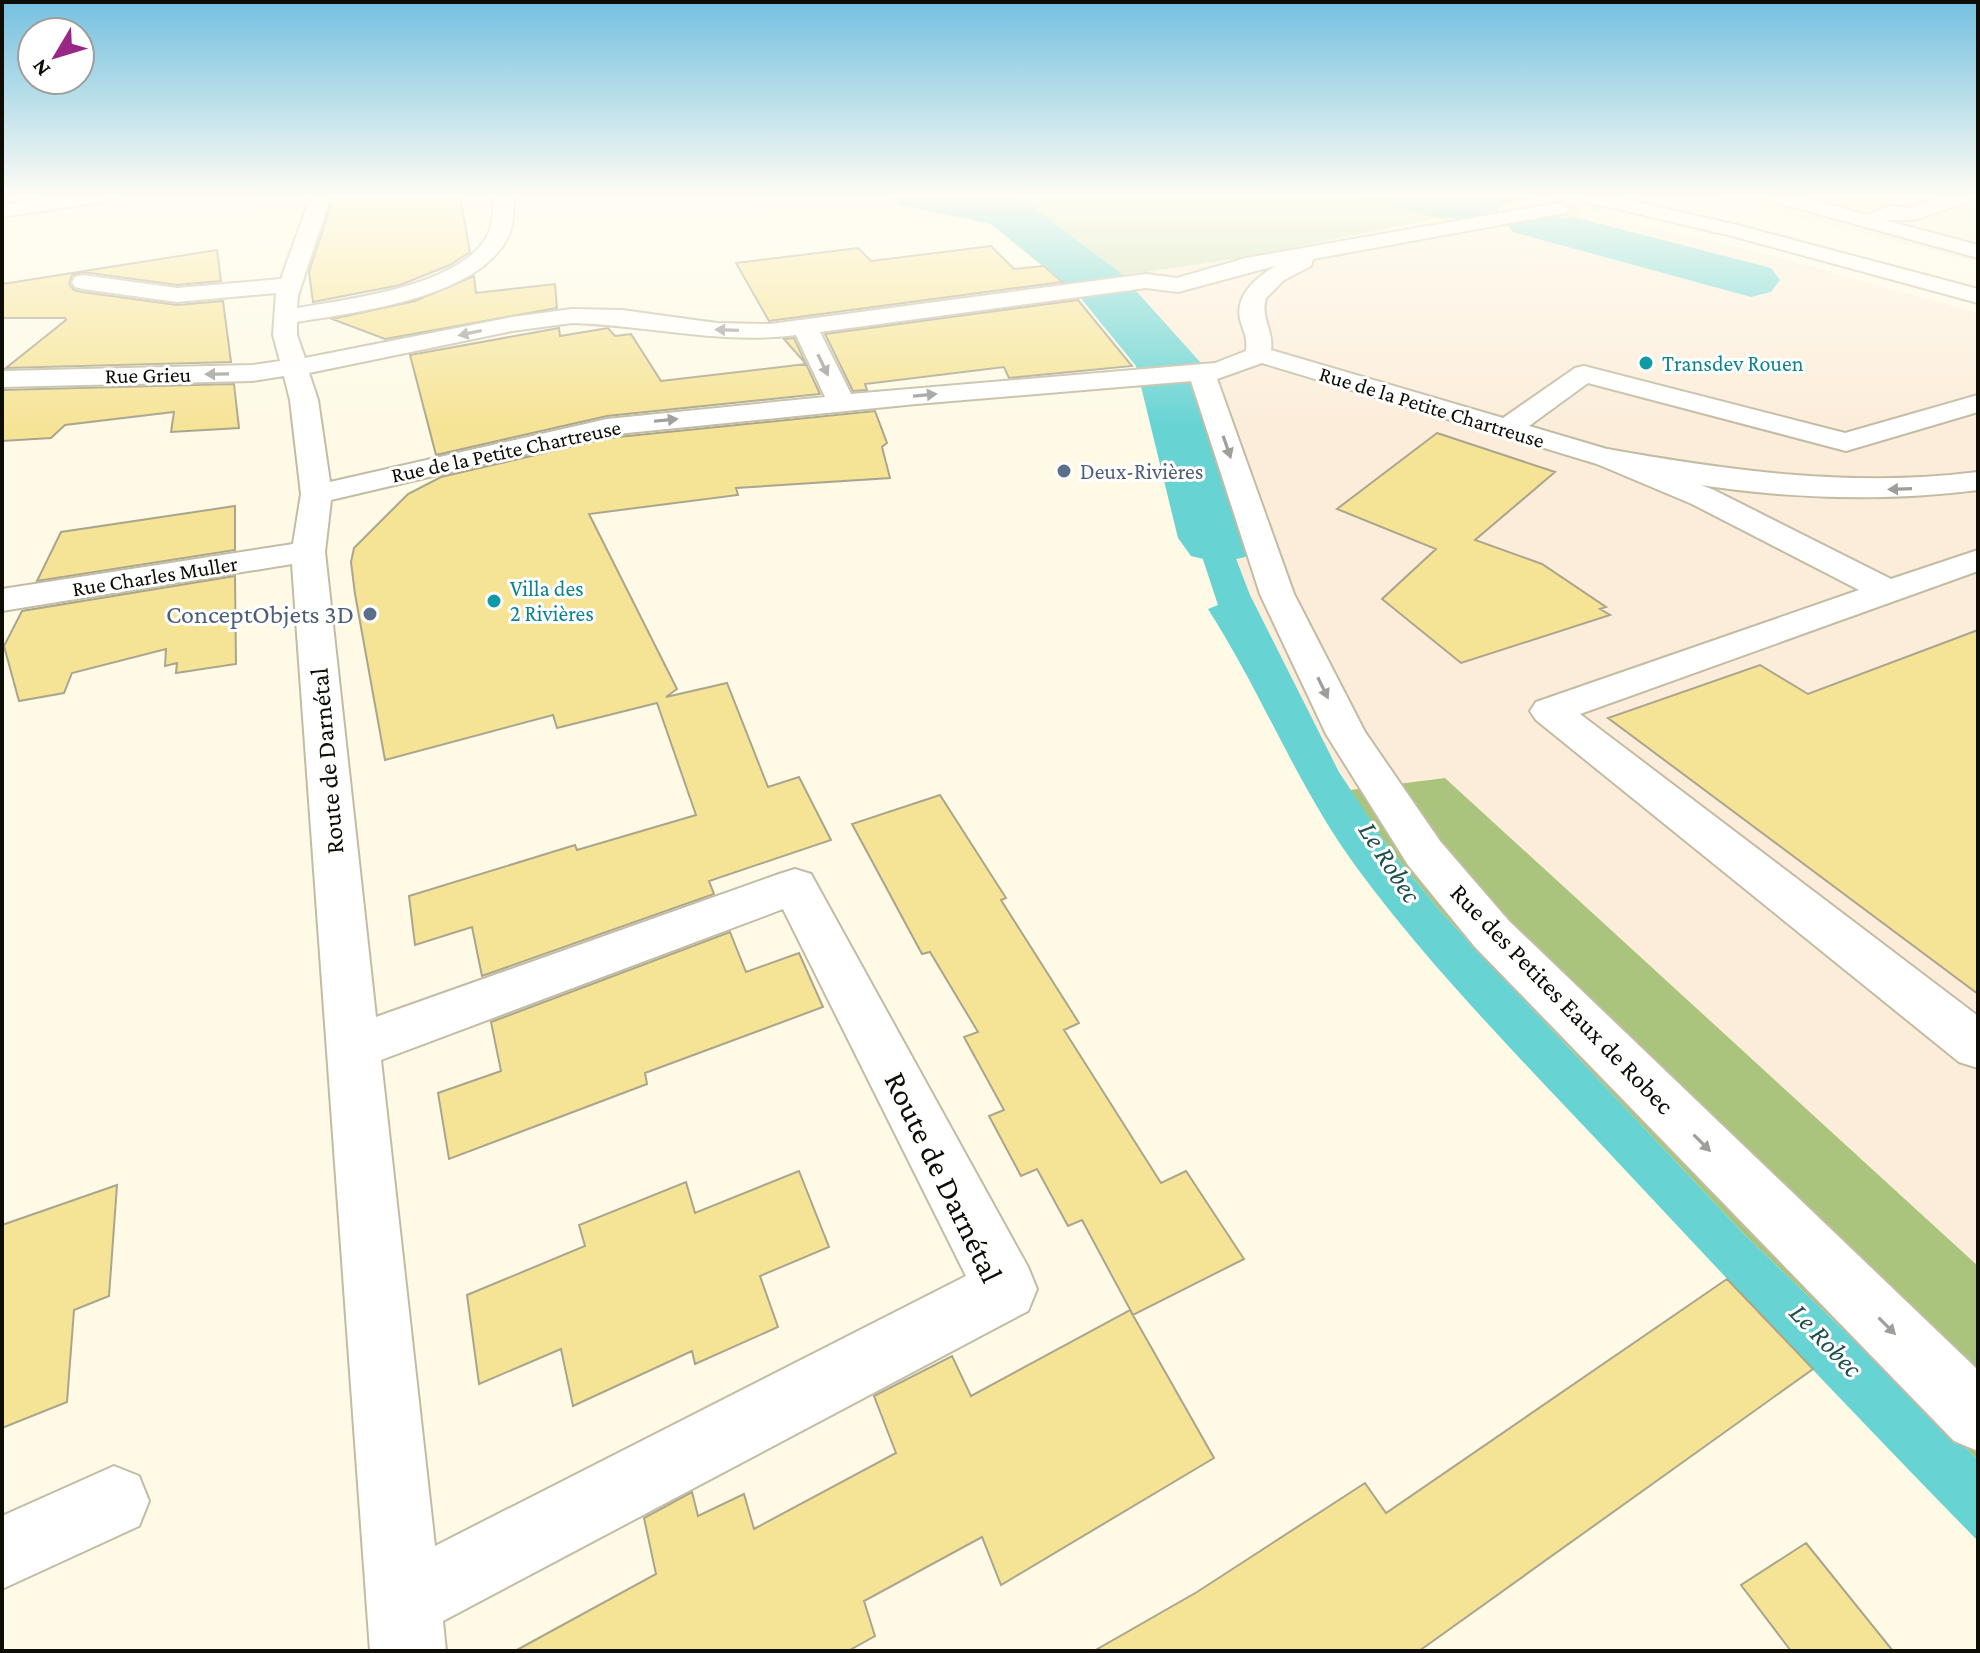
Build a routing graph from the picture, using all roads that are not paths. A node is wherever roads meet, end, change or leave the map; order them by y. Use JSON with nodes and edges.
{"nodes":[{"id":1,"x":294,"y":272,"type":"edge"},
{"id":2,"x":462,"y":272,"type":"edge"},
{"id":3,"x":1222,"y":272,"type":"edge"},
{"id":4,"x":1281,"y":272,"type":"edge"},
{"id":5,"x":1862,"y":272,"type":"edge"},
{"id":6,"x":1890,"y":272,"type":"edge"},
{"id":7,"x":1948,"y":272,"type":"edge"},
{"id":8,"x":1978,"y":279,"type":"edge"},
{"id":9,"x":83,"y":282,"type":"dead end"},
{"id":10,"x":289,"y":285,"type":"junction"},
{"id":11,"x":1178,"y":285,"type":"junction"},
{"id":12,"x":1978,"y":296,"type":"edge"},
{"id":13,"x":1236,"y":306,"type":"junction"},
{"id":14,"x":1978,"y":316,"type":"edge"},
{"id":15,"x":286,"y":317,"type":"junction"},
{"id":16,"x":805,"y":327,"type":"junction"},
{"id":17,"x":1258,"y":354,"type":"junction"},
{"id":18,"x":295,"y":367,"type":"junction"},
{"id":19,"x":1195,"y":374,"type":"junction"},
{"id":20,"x":2,"y":379,"type":"edge"},
{"id":21,"x":841,"y":402,"type":"junction"},
{"id":22,"x":1978,"y":403,"type":"edge"},
{"id":23,"x":1506,"y":429,"type":"junction"},
{"id":24,"x":1607,"y":458,"type":"junction"},
{"id":25,"x":1978,"y":481,"type":"edge"},
{"id":26,"x":316,"y":494,"type":"junction"},
{"id":27,"x":308,"y":552,"type":"junction"},
{"id":28,"x":1978,"y":560,"type":"edge"},
{"id":29,"x":1890,"y":592,"type":"junction"},
{"id":30,"x":2,"y":600,"type":"edge"},
{"id":31,"x":1978,"y":1046,"type":"edge"},
{"id":32,"x":351,"y":1048,"type":"junction"},
{"id":33,"x":1978,"y":1417,"type":"edge"},
{"id":34,"x":114,"y":1501,"type":"dead end"},
{"id":35,"x":2,"y":1553,"type":"edge"},
{"id":36,"x":405,"y":1626,"type":"edge"}],
"edges":[{"from":1,"to":10,"type":"main road","name":"Route de Darnétal"},
{"from":2,"to":15,"type":"main road"},
{"from":3,"to":11,"type":"main road"},
{"from":4,"to":13,"type":"main road"},
{"from":5,"to":14,"type":"main road"},
{"from":6,"to":12,"type":"main road"},
{"from":7,"to":8,"type":"main road"},
{"from":9,"to":10,"type":"main road"},
{"from":10,"to":15,"type":"main road","name":"Route de Darnétal"},
{"from":11,"to":13,"type":"main road"},
{"from":11,"to":16,"type":"main road"},
{"from":13,"to":17,"type":"main road"},
{"from":15,"to":18,"type":"main road","name":"Route de Darnétal"},
{"from":16,"to":18,"type":"main road","one_way":true},
{"from":16,"to":21,"type":"main road","one_way":true},
{"from":17,"to":19,"type":"main road","name":"Rue de la Petite Chartreuse"},
{"from":17,"to":23,"type":"main road","name":"Rue de la Petite Chartreuse"},
{"from":18,"to":20,"type":"main road","name":"Rue Grieu","one_way":true},
{"from":18,"to":26,"type":"main road","name":"Route de Darnétal"},
{"from":21,"to":19,"type":"main road","name":"Rue de la Petite Chartreuse","one_way":true},
{"from":19,"to":33,"type":"main road","name":"Rue des Petites Eaux de Robec","one_way":true},
{"from":26,"to":21,"type":"main road","name":"Rue de la Petite Chartreuse","one_way":true},
{"from":22,"to":23,"type":"main road"},
{"from":23,"to":24,"type":"main road","name":"Rue de la Petite Chartreuse"},
{"from":25,"to":24,"type":"main road","one_way":true},
{"from":24,"to":29,"type":"main road"},
{"from":26,"to":27,"type":"main road","name":"Route de Darnétal"},
{"from":27,"to":30,"type":"main road","name":"Rue Charles Muller"},
{"from":27,"to":32,"type":"main road","name":"Route de Darnétal"},
{"from":28,"to":29,"type":"main road"},
{"from":29,"to":31,"type":"main road"},
{"from":32,"to":36,"type":"main road","name":"Route de Darnétal"},
{"from":32,"to":36,"type":"main road","name":"Route de Darnétal"},
{"from":34,"to":35,"type":"main road"}]}
